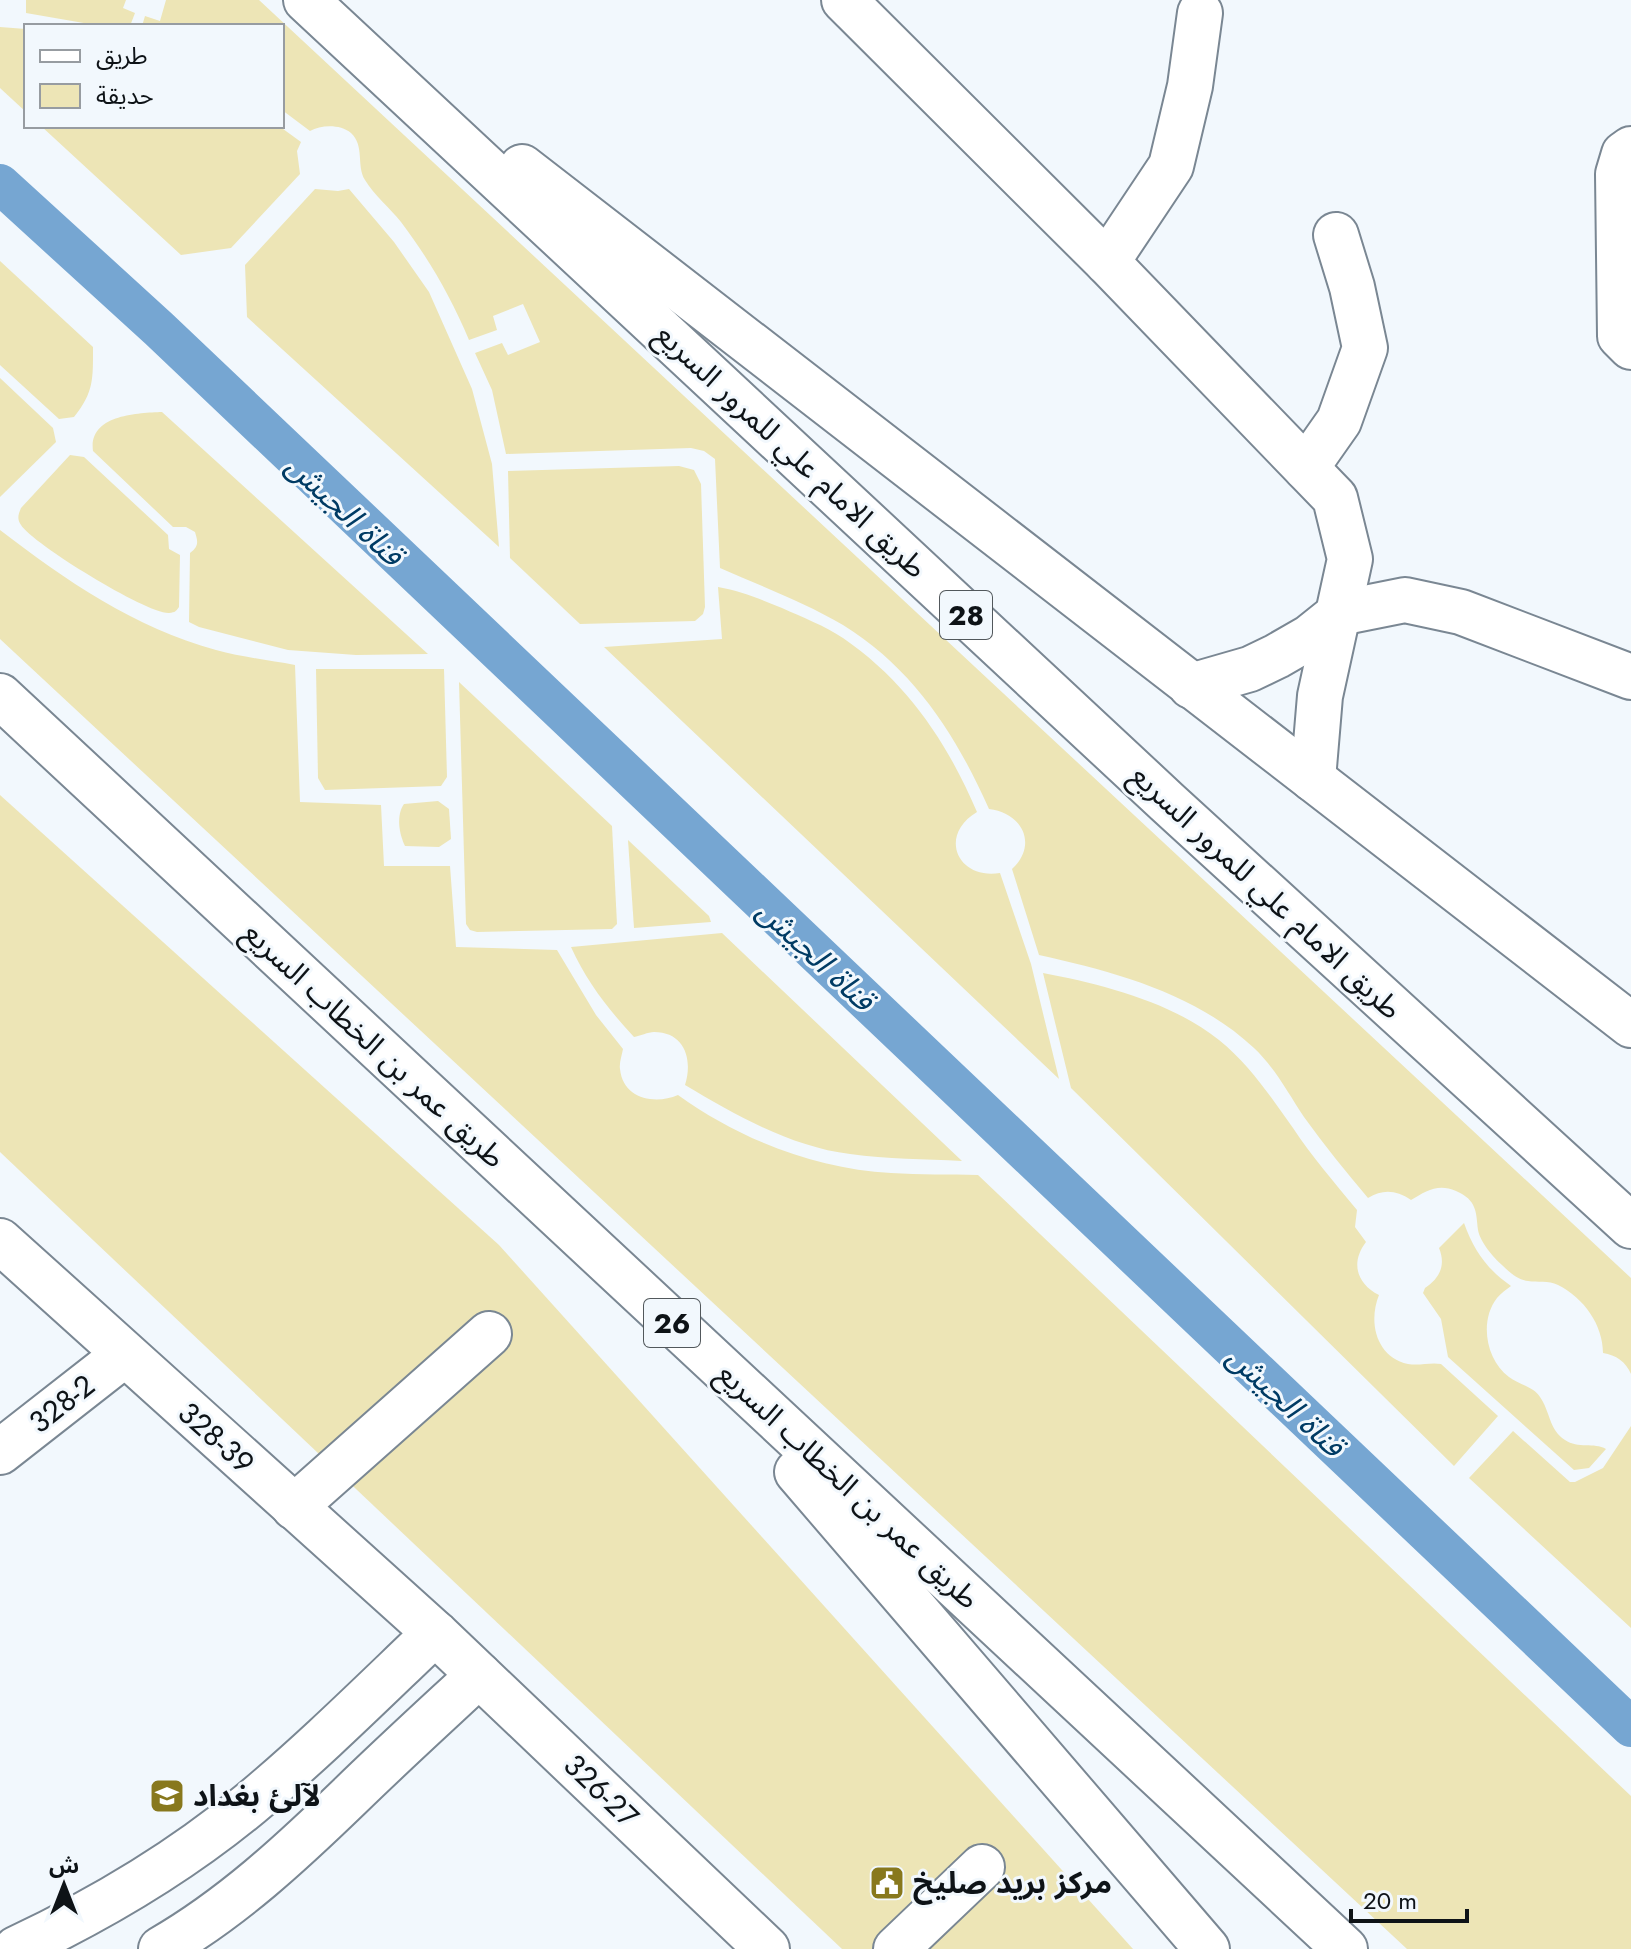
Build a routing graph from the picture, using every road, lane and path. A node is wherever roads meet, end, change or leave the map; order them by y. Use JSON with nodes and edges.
{"nodes":[{"id":1,"x":306,"y":0,"type":"edge"},
{"id":2,"x":844,"y":0,"type":"edge"},
{"id":3,"x":1200,"y":13,"type":"dead end"},
{"id":4,"x":1631,"y":149,"type":"edge"},
{"id":5,"x":1336,"y":235,"type":"dead end"},
{"id":6,"x":1107,"y":262,"type":"junction"},
{"id":7,"x":1631,"y":347,"type":"edge"},
{"id":8,"x":1306,"y":468,"type":"junction"},
{"id":9,"x":1340,"y":613,"type":"junction"},
{"id":10,"x":1631,"y":677,"type":"edge"},
{"id":11,"x":1191,"y":686,"type":"junction"},
{"id":12,"x":0,"y":696,"type":"edge"},
{"id":13,"x":1313,"y":779,"type":"junction"},
{"id":14,"x":1631,"y":1025,"type":"edge"},
{"id":15,"x":1631,"y":1226,"type":"edge"},
{"id":16,"x":0,"y":1241,"type":"edge"},
{"id":17,"x":655,"y":1306,"type":"junction"},
{"id":18,"x":489,"y":1334,"type":"dead end"},
{"id":19,"x":124,"y":1355,"type":"junction"},
{"id":20,"x":0,"y":1452,"type":"edge"},
{"id":21,"x":294,"y":1507,"type":"junction"},
{"id":22,"x":435,"y":1633,"type":"junction"},
{"id":23,"x":479,"y":1675,"type":"junction"},
{"id":24,"x":982,"y":1867,"type":"dead end"},
{"id":25,"x":16,"y":1949,"type":"edge"},
{"id":26,"x":161,"y":1949,"type":"edge"},
{"id":27,"x":767,"y":1949,"type":"edge"},
{"id":28,"x":896,"y":1949,"type":"edge"},
{"id":29,"x":1207,"y":1949,"type":"edge"},
{"id":30,"x":1345,"y":1949,"type":"edge"}],
"edges":[{"from":1,"to":11,"type":"main road"},
{"from":1,"to":15,"type":"main road","name":"طريق الامام علي للمرور السريع","number":"28"},
{"from":2,"to":6,"type":"main road"},
{"from":3,"to":6,"type":"main road"},
{"from":4,"to":7,"type":"main road"},
{"from":5,"to":8,"type":"main road"},
{"from":6,"to":8,"type":"main road"},
{"from":8,"to":9,"type":"main road"},
{"from":9,"to":10,"type":"main road"},
{"from":9,"to":11,"type":"main road"},
{"from":9,"to":13,"type":"main road"},
{"from":11,"to":13,"type":"main road"},
{"from":12,"to":17,"type":"main road","name":"طريق عمر بن الخطاب السريع","number":"26"},
{"from":13,"to":14,"type":"main road"},
{"from":16,"to":19,"type":"main road","name":"328-39"},
{"from":17,"to":29,"type":"main road"},
{"from":17,"to":30,"type":"main road","name":"طريق عمر بن الخطاب السريع","number":"26"},
{"from":18,"to":21,"type":"main road"},
{"from":19,"to":20,"type":"main road","name":"328-2"},
{"from":19,"to":21,"type":"main road","name":"328-39"},
{"from":21,"to":22,"type":"main road","name":"328-39"},
{"from":22,"to":23,"type":"main road","name":"326-27"},
{"from":22,"to":25,"type":"main road"},
{"from":23,"to":26,"type":"main road"},
{"from":23,"to":27,"type":"main road","name":"326-27"},
{"from":24,"to":28,"type":"main road"}]}
